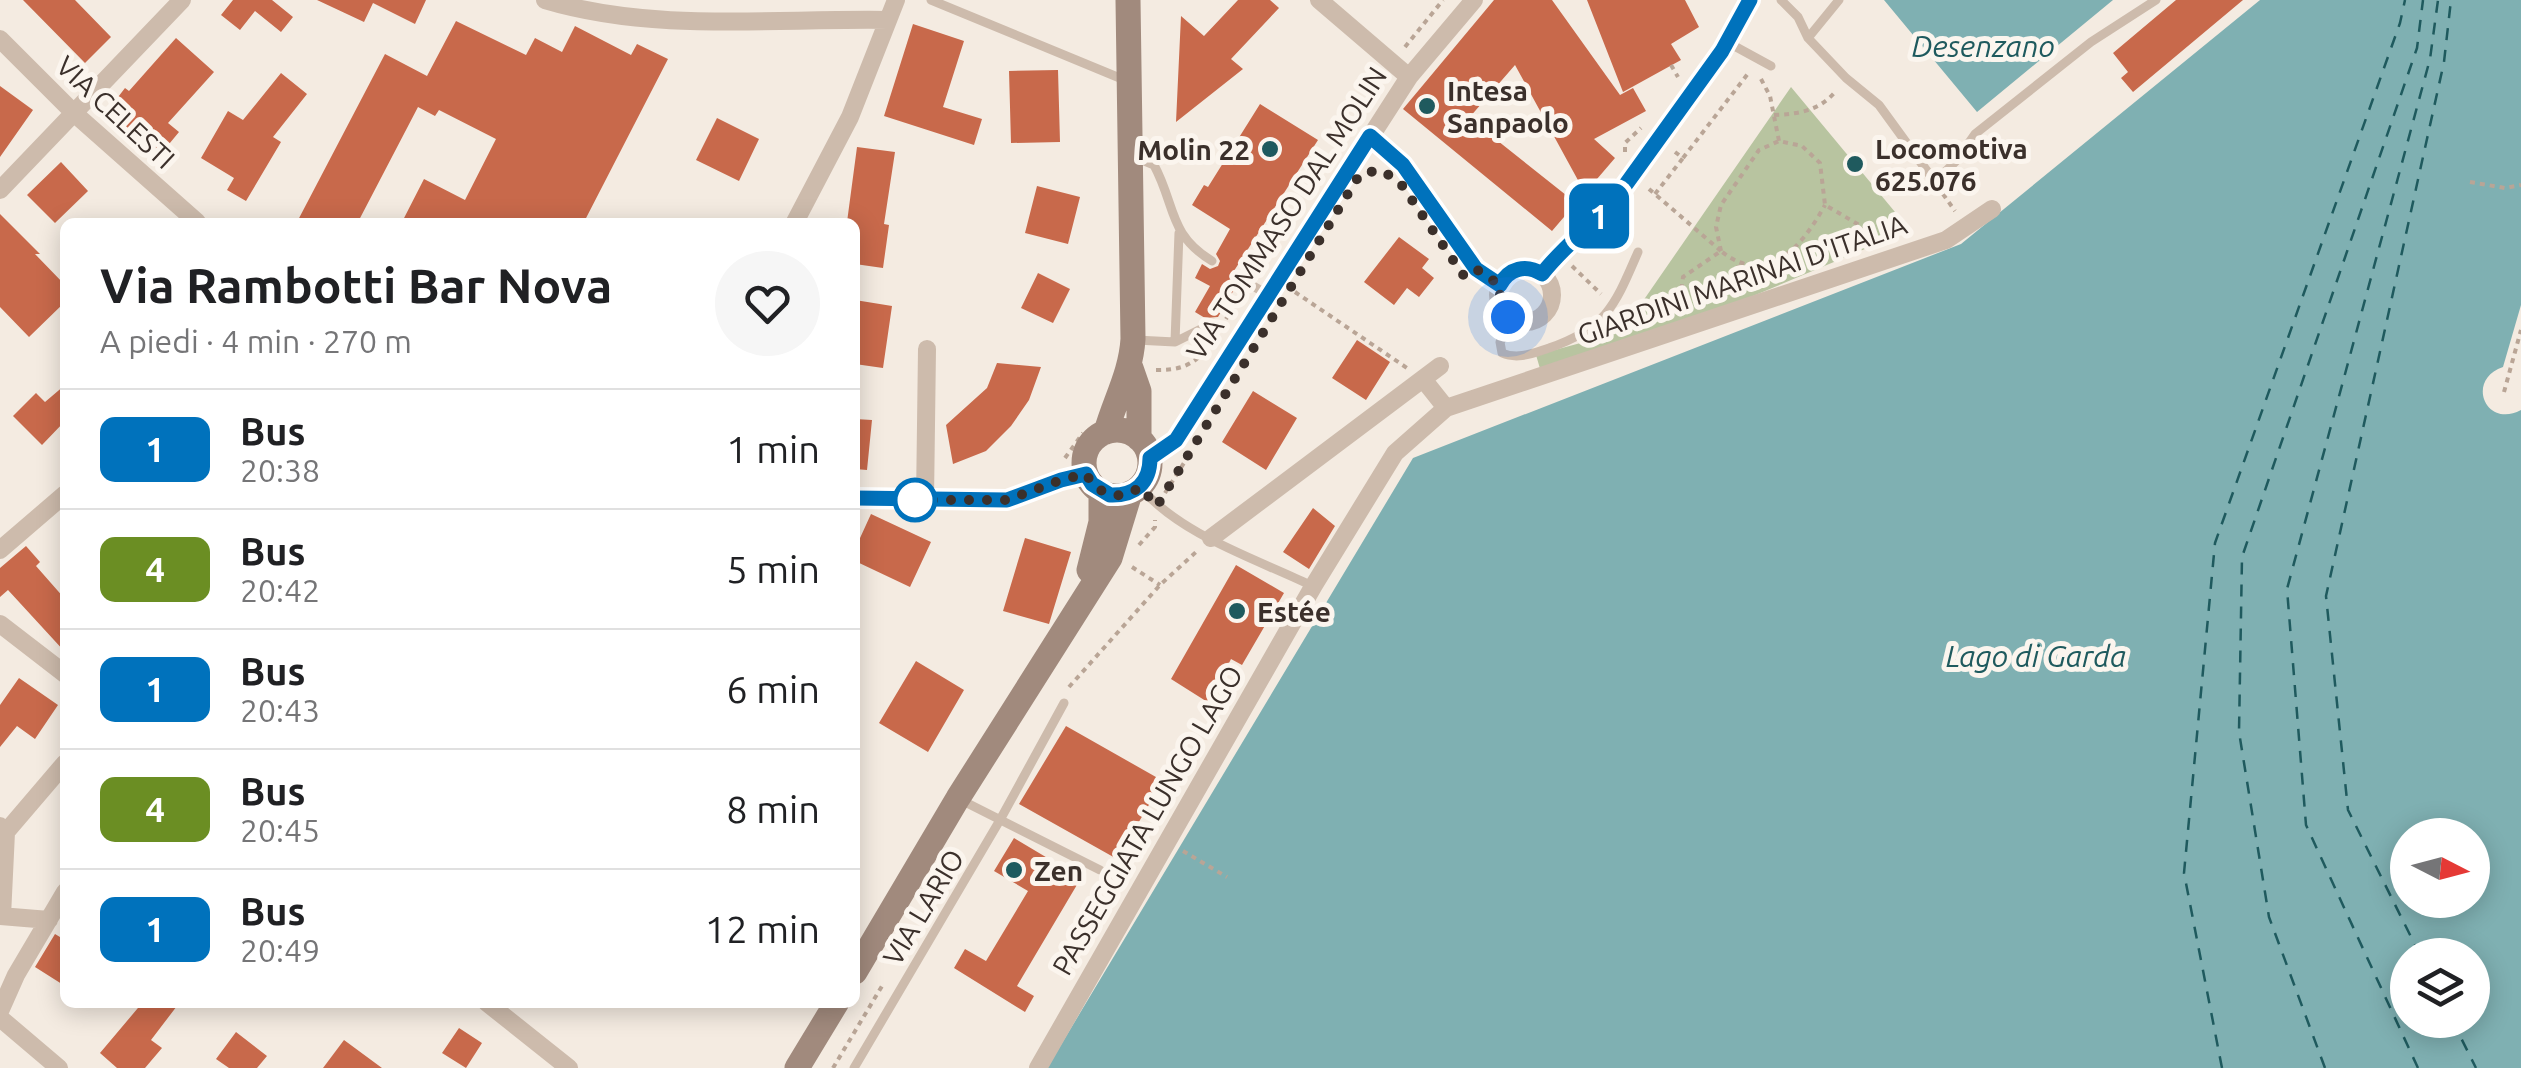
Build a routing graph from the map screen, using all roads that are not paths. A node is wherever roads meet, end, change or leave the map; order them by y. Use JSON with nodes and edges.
{"nodes":[{"id":1,"x":182,"y":0,"type":"edge"},
{"id":2,"x":545,"y":0,"type":"edge"},
{"id":3,"x":896,"y":0,"type":"edge"},
{"id":4,"x":930,"y":0,"type":"edge"},
{"id":5,"x":1128,"y":0,"type":"edge"},
{"id":6,"x":1320,"y":0,"type":"edge"},
{"id":7,"x":1474,"y":0,"type":"edge"},
{"id":8,"x":1750,"y":0,"type":"edge"},
{"id":9,"x":1780,"y":0,"type":"edge"},
{"id":10,"x":1839,"y":0,"type":"edge"},
{"id":11,"x":2156,"y":0,"type":"edge"},
{"id":12,"x":888,"y":20,"type":"junction"},
{"id":13,"x":1808,"y":38,"type":"junction"},
{"id":14,"x":0,"y":39,"type":"edge"},
{"id":15,"x":1727,"y":42,"type":"junction"},
{"id":16,"x":1771,"y":66,"type":"dead end"},
{"id":17,"x":1409,"y":77,"type":"junction"},
{"id":18,"x":1128,"y":82,"type":"junction"},
{"id":19,"x":75,"y":114,"type":"junction"},
{"id":20,"x":1370,"y":136,"type":"junction"},
{"id":21,"x":1128,"y":154,"type":"junction"},
{"id":22,"x":0,"y":190,"type":"edge"},
{"id":23,"x":1992,"y":209,"type":"dead end"},
{"id":24,"x":192,"y":218,"type":"edge"},
{"id":25,"x":798,"y":218,"type":"edge"},
{"id":26,"x":1179,"y":233,"type":"junction"},
{"id":27,"x":1638,"y":252,"type":"dead end"},
{"id":28,"x":1212,"y":260,"type":"dead end"},
{"id":29,"x":1542,"y":274,"type":"junction"},
{"id":30,"x":1243,"y":281,"type":"road end"},
{"id":31,"x":1500,"y":285,"type":"junction"},
{"id":32,"x":1267,"y":294,"type":"junction"},
{"id":33,"x":1514,"y":320,"type":"junction"},
{"id":34,"x":1218,"y":323,"type":"road end"},
{"id":35,"x":1134,"y":339,"type":"junction"},
{"id":36,"x":1175,"y":342,"type":"junction"},
{"id":37,"x":927,"y":349,"type":"dead end"},
{"id":38,"x":1440,"y":366,"type":"dead end"},
{"id":39,"x":1131,"y":368,"type":"junction"},
{"id":40,"x":1416,"y":373,"type":"junction"},
{"id":41,"x":1446,"y":408,"type":"junction"},
{"id":42,"x":1094,"y":432,"type":"junction"},
{"id":43,"x":1144,"y":448,"type":"junction"},
{"id":44,"x":1094,"y":483,"type":"junction"},
{"id":45,"x":1142,"y":495,"type":"junction"},
{"id":46,"x":60,"y":498,"type":"edge"},
{"id":47,"x":860,"y":498,"type":"edge"},
{"id":48,"x":925,"y":500,"type":"junction"},
{"id":49,"x":1212,"y":538,"type":"junction"},
{"id":50,"x":0,"y":550,"type":"edge"},
{"id":51,"x":1306,"y":583,"type":"dead end"},
{"id":52,"x":1074,"y":611,"type":"junction"},
{"id":53,"x":0,"y":624,"type":"edge"},
{"id":54,"x":60,"y":670,"type":"edge"},
{"id":55,"x":1064,"y":703,"type":"dead end"},
{"id":56,"x":60,"y":768,"type":"edge"},
{"id":57,"x":958,"y":798,"type":"junction"},
{"id":58,"x":1000,"y":820,"type":"junction"},
{"id":59,"x":3,"y":829,"type":"edge"},
{"id":60,"x":1100,"y":870,"type":"dead end"},
{"id":61,"x":60,"y":901,"type":"edge"},
{"id":62,"x":1,"y":916,"type":"edge"},
{"id":63,"x":49,"y":920,"type":"junction"},
{"id":64,"x":860,"y":964,"type":"edge"},
{"id":65,"x":494,"y":1008,"type":"edge"},
{"id":66,"x":833,"y":1008,"type":"edge"},
{"id":67,"x":0,"y":1015,"type":"edge"},
{"id":68,"x":59,"y":1068,"type":"edge"},
{"id":69,"x":569,"y":1068,"type":"edge"},
{"id":70,"x":797,"y":1068,"type":"edge"},
{"id":71,"x":854,"y":1068,"type":"edge"},
{"id":72,"x":1038,"y":1068,"type":"edge"}],
"edges":[{"from":1,"to":19,"type":"street"},
{"from":2,"to":12,"type":"street"},
{"from":3,"to":12,"type":"street"},
{"from":4,"to":18,"type":"lane"},
{"from":5,"to":18,"type":"main road"},
{"from":6,"to":17,"type":"street"},
{"from":7,"to":17,"type":"street","name":"VIA TOMMASO DAL MOLIN"},
{"from":8,"to":15,"type":"street"},
{"from":9,"to":13,"type":"lane"},
{"from":10,"to":13,"type":"lane"},
{"from":11,"to":13,"type":"lane"},
{"from":12,"to":25,"type":"street"},
{"from":14,"to":19,"type":"street","name":"VIA CELESTI"},
{"from":15,"to":16,"type":"lane"},
{"from":15,"to":29,"type":"street"},
{"from":17,"to":20,"type":"street","name":"VIA TOMMASO DAL MOLIN"},
{"from":18,"to":21,"type":"main road"},
{"from":19,"to":22,"type":"street"},
{"from":19,"to":24,"type":"street","name":"VIA CELESTI"},
{"from":20,"to":31,"type":"street"},
{"from":20,"to":32,"type":"street","name":"VIA TOMMASO DAL MOLIN"},
{"from":21,"to":26,"type":"lane"},
{"from":21,"to":35,"type":"main road"},
{"from":23,"to":41,"type":"street","name":"GIARDINI MARINAI D'ITALIA"},
{"from":26,"to":28,"type":"lane"},
{"from":26,"to":36,"type":"lane"},
{"from":27,"to":33,"type":"lane"},
{"from":29,"to":31,"type":"street"},
{"from":29,"to":33,"type":"street"},
{"from":30,"to":32,"type":"lane"},
{"from":31,"to":33,"type":"street"},
{"from":32,"to":43,"type":"street","name":"VIA TOMMASO DAL MOLIN"},
{"from":34,"to":36,"type":"lane"},
{"from":35,"to":36,"type":"lane"},
{"from":35,"to":39,"type":"main road"},
{"from":37,"to":48,"type":"street"},
{"from":38,"to":40,"type":"street"},
{"from":39,"to":42,"type":"main road"},
{"from":39,"to":43,"type":"main road"},
{"from":40,"to":41,"type":"street"},
{"from":40,"to":49,"type":"street"},
{"from":41,"to":72,"type":"street","name":"PASSEGGIATA LUNGO LAGO"},
{"from":42,"to":43,"type":"main road"},
{"from":42,"to":44,"type":"main road"},
{"from":43,"to":45,"type":"main road"},
{"from":44,"to":45,"type":"main road"},
{"from":44,"to":48,"type":"street"},
{"from":44,"to":52,"type":"main road"},
{"from":45,"to":49,"type":"lane"},
{"from":45,"to":52,"type":"main road"},
{"from":46,"to":50,"type":"street"},
{"from":47,"to":48,"type":"street"},
{"from":49,"to":51,"type":"lane"},
{"from":52,"to":57,"type":"main road"},
{"from":53,"to":54,"type":"street"},
{"from":55,"to":58,"type":"lane","name":"VIA LARIO"},
{"from":56,"to":59,"type":"street"},
{"from":57,"to":58,"type":"lane"},
{"from":57,"to":64,"type":"main road"},
{"from":58,"to":60,"type":"lane"},
{"from":58,"to":71,"type":"lane","name":"VIA LARIO"},
{"from":59,"to":62,"type":"street"},
{"from":61,"to":63,"type":"street"},
{"from":62,"to":63,"type":"street"},
{"from":63,"to":67,"type":"street"},
{"from":65,"to":69,"type":"street"},
{"from":66,"to":70,"type":"main road"},
{"from":67,"to":68,"type":"street"}]}
